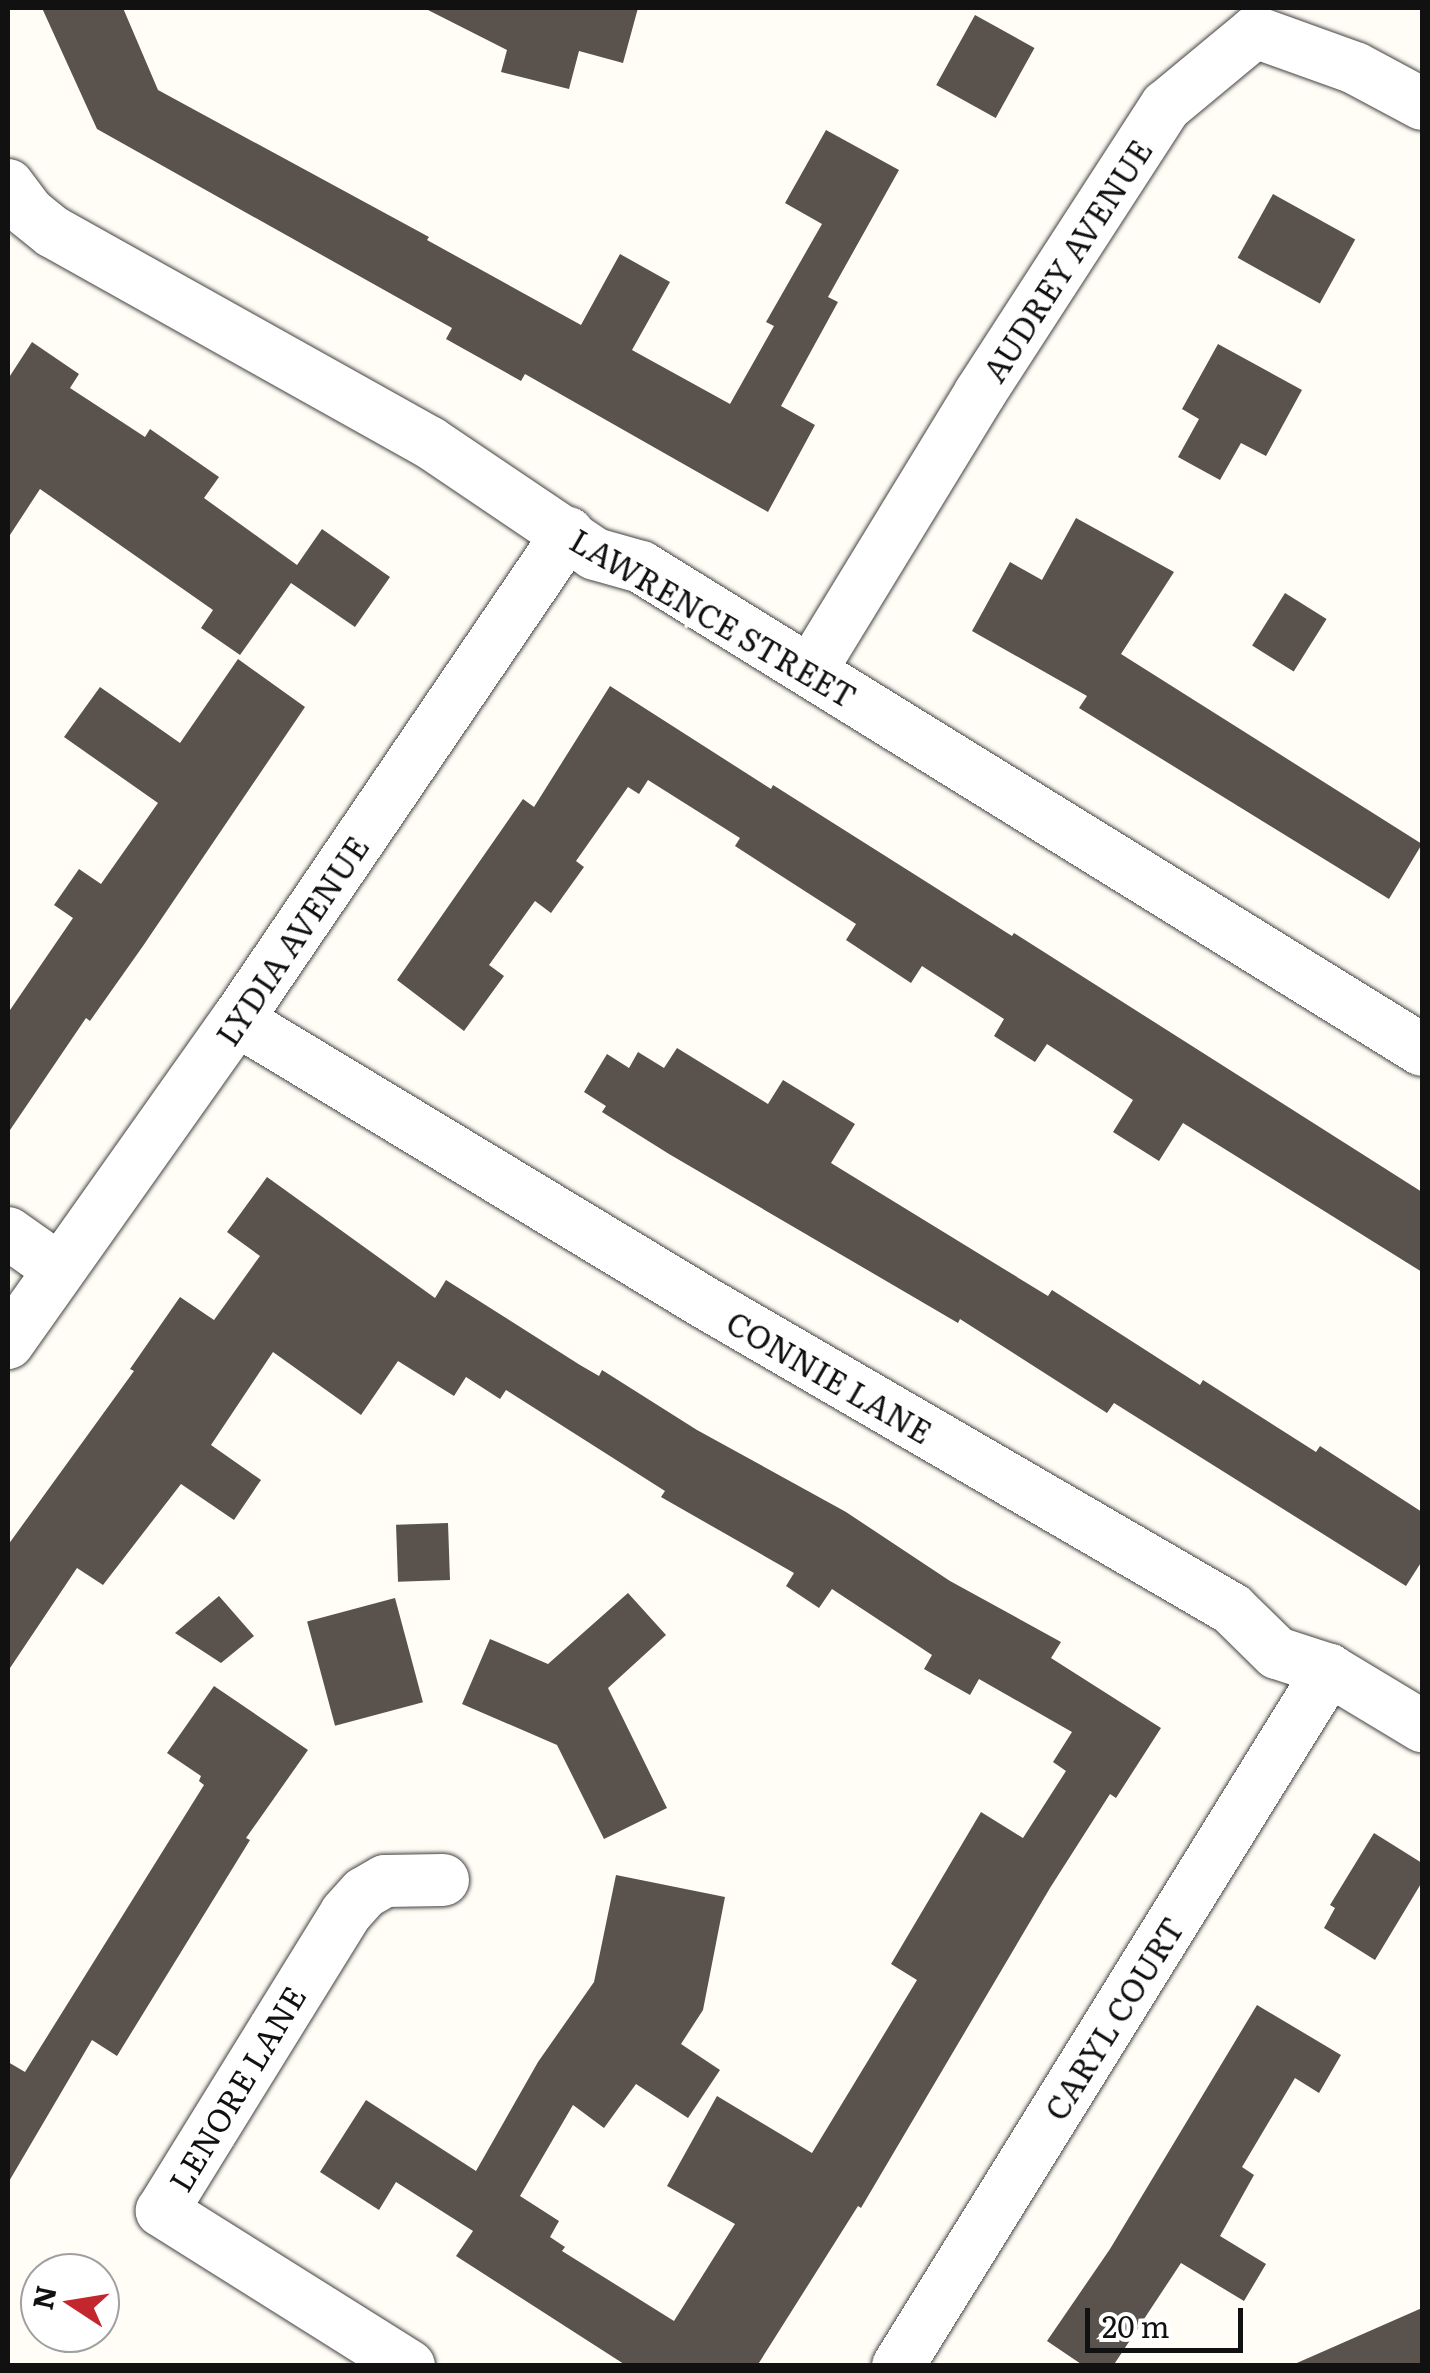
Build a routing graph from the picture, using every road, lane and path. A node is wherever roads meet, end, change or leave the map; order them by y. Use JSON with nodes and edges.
{"nodes":[{"id":1,"x":1422,"y":104,"type":"edge"},
{"id":2,"x":8,"y":185,"type":"edge"},
{"id":3,"x":568,"y":533,"type":"junction"},
{"id":4,"x":811,"y":670,"type":"junction"},
{"id":5,"x":236,"y":1020,"type":"junction"},
{"id":6,"x":1422,"y":1050,"type":"edge"},
{"id":7,"x":8,"y":1233,"type":"edge"},
{"id":8,"x":59,"y":1268,"type":"junction"},
{"id":9,"x":8,"y":1343,"type":"edge"},
{"id":10,"x":1329,"y":1670,"type":"junction"},
{"id":11,"x":1422,"y":1726,"type":"edge"},
{"id":12,"x":443,"y":1880,"type":"dead end"},
{"id":13,"x":409,"y":2366,"type":"edge"},
{"id":14,"x":898,"y":2366,"type":"edge"}],
"edges":[{"from":1,"to":4,"type":"street","name":"AUDREY AVENUE"},
{"from":2,"to":3,"type":"street","name":"LAWRENCE STREET"},
{"from":3,"to":4,"type":"street","name":"LAWRENCE STREET"},
{"from":3,"to":5,"type":"street","name":"LYDIA AVENUE"},
{"from":4,"to":6,"type":"street","name":"LAWRENCE STREET"},
{"from":5,"to":8,"type":"street","name":"LYDIA AVENUE"},
{"from":5,"to":10,"type":"street","name":"CONNIE LANE"},
{"from":7,"to":8,"type":"street"},
{"from":8,"to":9,"type":"street","name":"LYDIA AVENUE"},
{"from":10,"to":11,"type":"street","name":"CONNIE LANE"},
{"from":10,"to":14,"type":"street","name":"CARYL COURT"},
{"from":12,"to":13,"type":"street","name":"LENORE LANE"}]}
